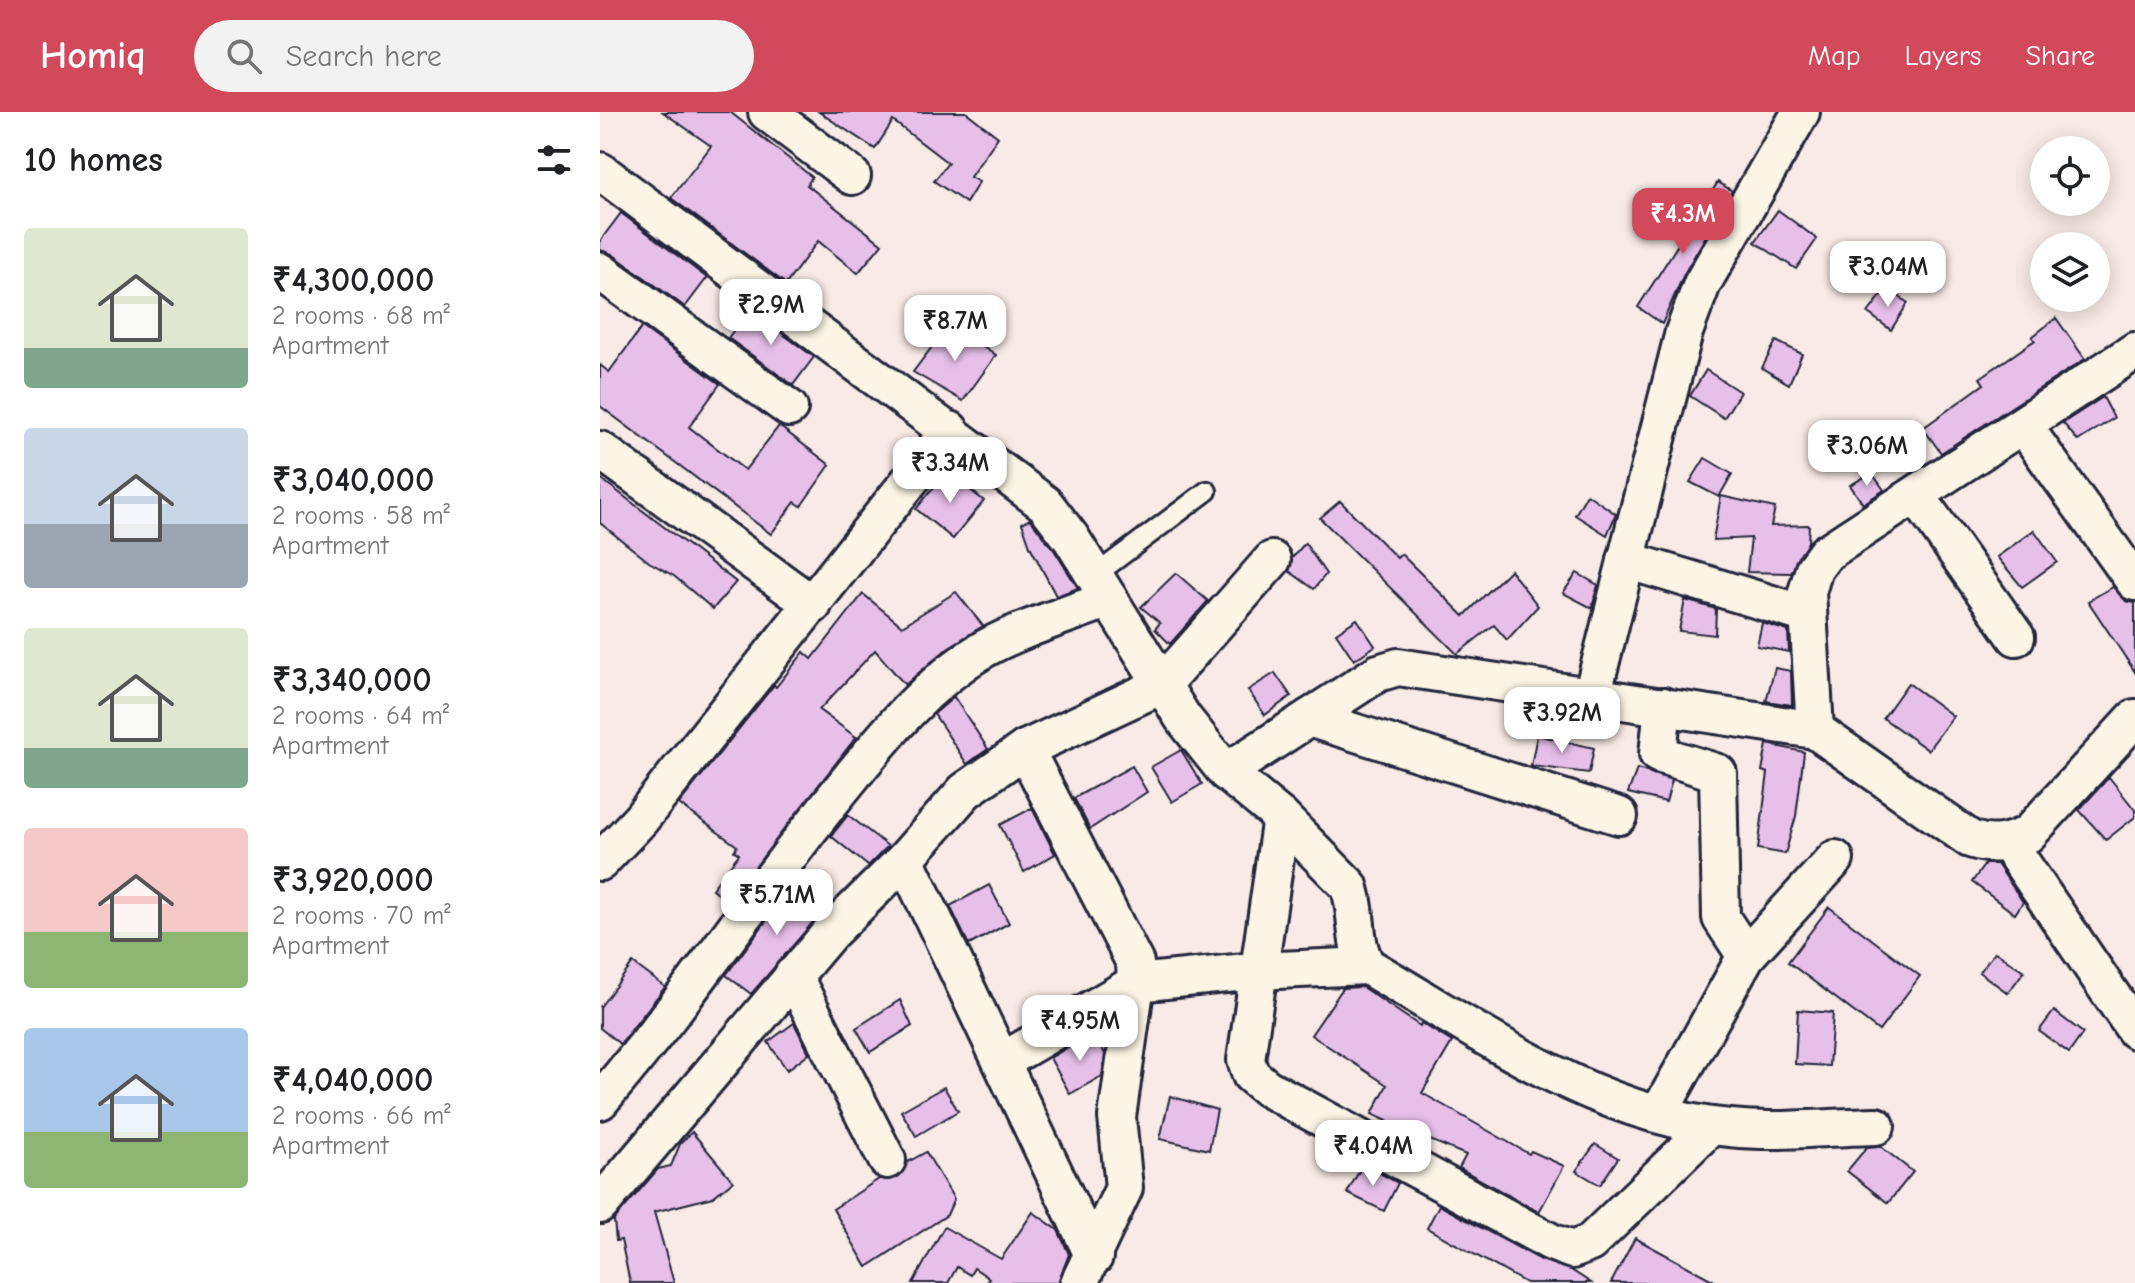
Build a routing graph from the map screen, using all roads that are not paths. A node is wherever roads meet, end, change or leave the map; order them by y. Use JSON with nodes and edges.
{"nodes":[{"id":1,"x":767,"y":112,"type":"edge"},
{"id":2,"x":1801,"y":112,"type":"edge"},
{"id":3,"x":600,"y":171,"type":"edge"},
{"id":4,"x":852,"y":176,"type":"dead end"},
{"id":5,"x":600,"y":271,"type":"edge"},
{"id":6,"x":2135,"y":351,"type":"edge"},
{"id":7,"x":789,"y":408,"type":"dead end"},
{"id":8,"x":2023,"y":425,"type":"junction"},
{"id":9,"x":950,"y":430,"type":"junction"},
{"id":10,"x":600,"y":450,"type":"edge"},
{"id":11,"x":1207,"y":491,"type":"dead end"},
{"id":12,"x":1916,"y":495,"type":"junction"},
{"id":13,"x":1272,"y":560,"type":"dead end"},
{"id":14,"x":1626,"y":560,"type":"junction"},
{"id":15,"x":2135,"y":582,"type":"edge"},
{"id":16,"x":1102,"y":588,"type":"junction"},
{"id":17,"x":813,"y":605,"type":"junction"},
{"id":18,"x":1808,"y":615,"type":"junction"},
{"id":19,"x":2016,"y":637,"type":"dead end"},
{"id":20,"x":1162,"y":685,"type":"junction"},
{"id":21,"x":1592,"y":696,"type":"junction"},
{"id":22,"x":1663,"y":706,"type":"junction"},
{"id":23,"x":1309,"y":718,"type":"junction"},
{"id":24,"x":2135,"y":718,"type":"edge"},
{"id":25,"x":1815,"y":730,"type":"junction"},
{"id":26,"x":1025,"y":749,"type":"junction"},
{"id":27,"x":1226,"y":772,"type":"junction"},
{"id":28,"x":1619,"y":816,"type":"dead end"},
{"id":29,"x":1281,"y":817,"type":"junction"},
{"id":30,"x":2008,"y":843,"type":"junction"},
{"id":31,"x":905,"y":859,"type":"junction"},
{"id":32,"x":1835,"y":859,"type":"dead end"},
{"id":33,"x":600,"y":862,"type":"edge"},
{"id":34,"x":1746,"y":956,"type":"junction"},
{"id":35,"x":1367,"y":966,"type":"junction"},
{"id":36,"x":1256,"y":971,"type":"junction"},
{"id":37,"x":793,"y":975,"type":"junction"},
{"id":38,"x":1136,"y":983,"type":"junction"},
{"id":39,"x":2135,"y":1030,"type":"edge"},
{"id":40,"x":1003,"y":1061,"type":"junction"},
{"id":41,"x":600,"y":1101,"type":"edge"},
{"id":42,"x":1659,"y":1113,"type":"junction"},
{"id":43,"x":1711,"y":1126,"type":"junction"},
{"id":44,"x":1876,"y":1126,"type":"dead end"},
{"id":45,"x":887,"y":1160,"type":"dead end"},
{"id":46,"x":600,"y":1205,"type":"edge"},
{"id":47,"x":1087,"y":1270,"type":"edge"}],
"edges":[{"from":1,"to":4,"type":"street"},
{"from":2,"to":14,"type":"street"},
{"from":3,"to":9,"type":"street"},
{"from":5,"to":7,"type":"street"},
{"from":6,"to":8,"type":"street"},
{"from":8,"to":12,"type":"street"},
{"from":8,"to":15,"type":"street"},
{"from":9,"to":16,"type":"street"},
{"from":9,"to":17,"type":"street"},
{"from":10,"to":17,"type":"street"},
{"from":11,"to":16,"type":"lane"},
{"from":12,"to":18,"type":"street"},
{"from":12,"to":19,"type":"street"},
{"from":13,"to":20,"type":"street"},
{"from":14,"to":18,"type":"street"},
{"from":14,"to":21,"type":"street"},
{"from":16,"to":20,"type":"street"},
{"from":16,"to":41,"type":"street"},
{"from":17,"to":33,"type":"street"},
{"from":18,"to":25,"type":"street"},
{"from":20,"to":26,"type":"street"},
{"from":20,"to":27,"type":"street"},
{"from":21,"to":22,"type":"street"},
{"from":21,"to":23,"type":"street"},
{"from":22,"to":25,"type":"street"},
{"from":22,"to":34,"type":"street"},
{"from":23,"to":27,"type":"street"},
{"from":23,"to":28,"type":"street"},
{"from":24,"to":30,"type":"street"},
{"from":25,"to":30,"type":"street"},
{"from":26,"to":31,"type":"street"},
{"from":26,"to":38,"type":"street"},
{"from":27,"to":29,"type":"street"},
{"from":29,"to":35,"type":"street"},
{"from":29,"to":36,"type":"street"},
{"from":30,"to":39,"type":"street"},
{"from":31,"to":37,"type":"street"},
{"from":31,"to":40,"type":"street"},
{"from":32,"to":34,"type":"street"},
{"from":34,"to":42,"type":"street"},
{"from":35,"to":36,"type":"street"},
{"from":35,"to":42,"type":"street"},
{"from":36,"to":38,"type":"street"},
{"from":36,"to":43,"type":"street"},
{"from":37,"to":45,"type":"street"},
{"from":37,"to":46,"type":"street"},
{"from":38,"to":40,"type":"street"},
{"from":38,"to":47,"type":"street"},
{"from":40,"to":47,"type":"street"},
{"from":42,"to":43,"type":"street"},
{"from":43,"to":44,"type":"street"}]}
